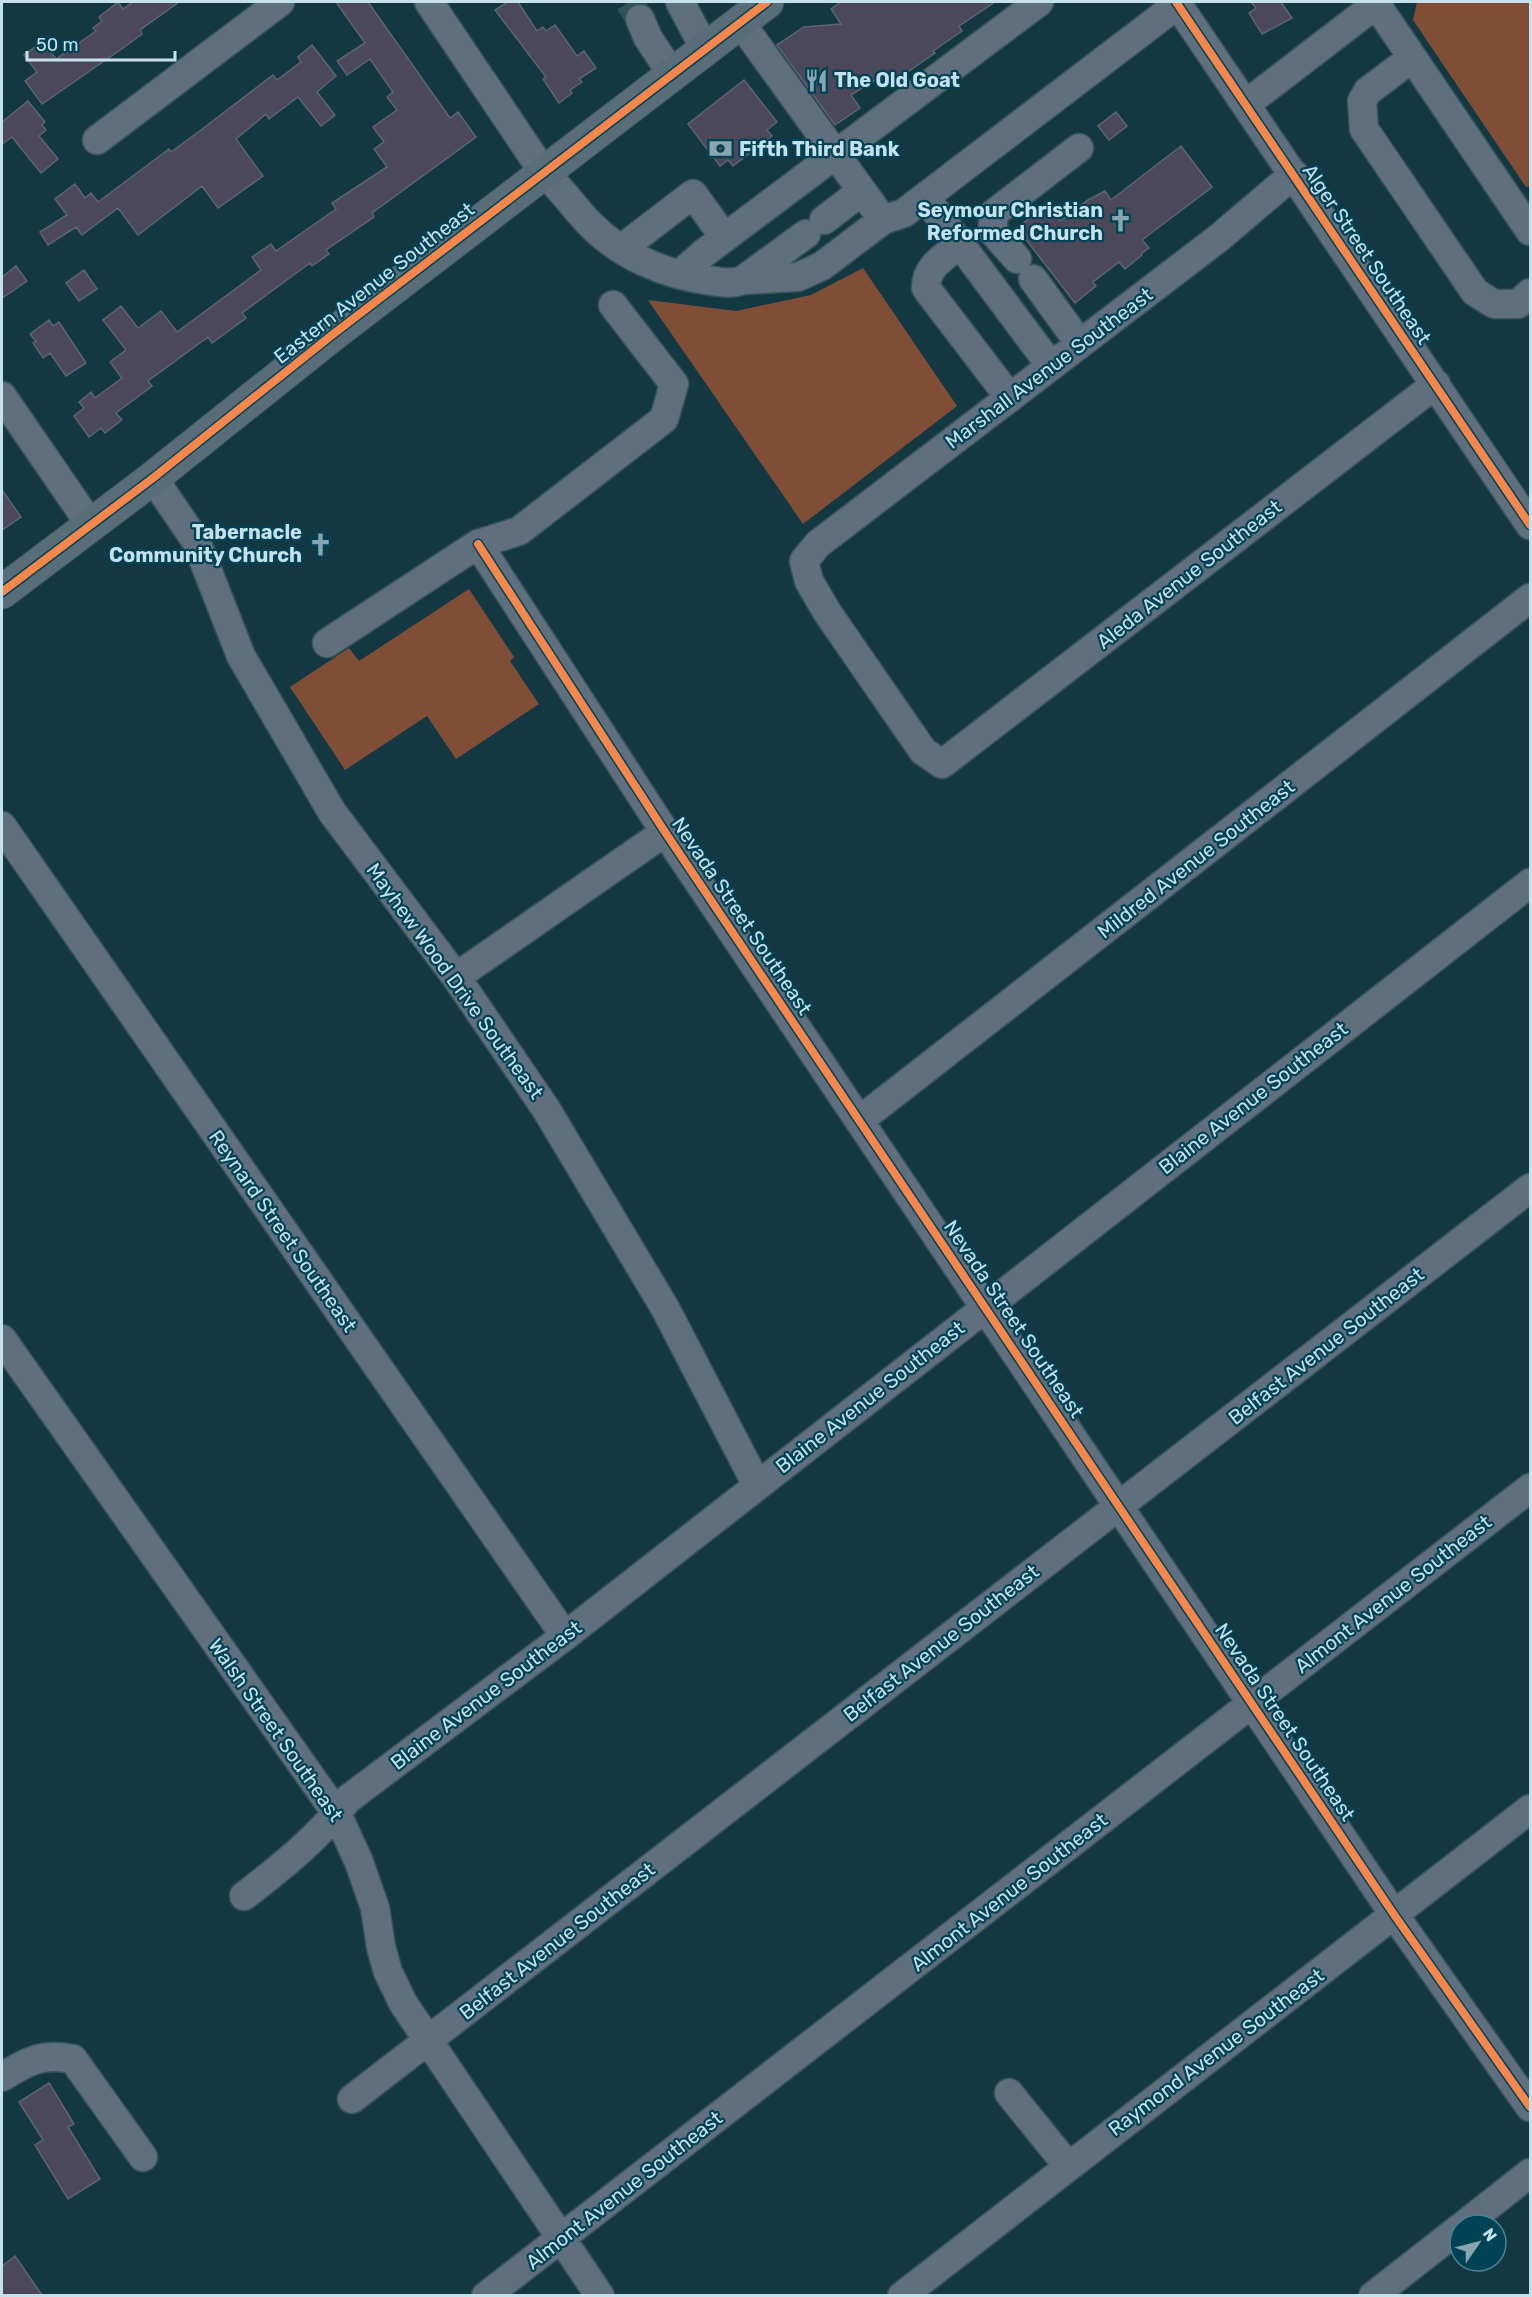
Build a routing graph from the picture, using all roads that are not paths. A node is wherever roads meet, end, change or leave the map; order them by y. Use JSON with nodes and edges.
{"nodes":[{"id":1,"x":280,"y":2,"type":"edge"},
{"id":2,"x":429,"y":2,"type":"edge"},
{"id":3,"x":680,"y":2,"type":"edge"},
{"id":4,"x":1039,"y":2,"type":"edge"},
{"id":5,"x":1177,"y":3,"type":"edge"},
{"id":6,"x":1378,"y":3,"type":"edge"},
{"id":7,"x":753,"y":9,"type":"edge"},
{"id":8,"x":640,"y":19,"type":"tunnel mouth"},
{"id":9,"x":705,"y":49,"type":"junction"},
{"id":10,"x":1412,"y":58,"type":"junction"},
{"id":11,"x":672,"y":74,"type":"junction"},
{"id":12,"x":1246,"y":104,"type":"junction"},
{"id":13,"x":97,"y":140,"type":"dead end"},
{"id":14,"x":1079,"y":148,"type":"dead end"},
{"id":15,"x":834,"y":153,"type":"junction"},
{"id":16,"x":544,"y":173,"type":"junction"},
{"id":17,"x":1294,"y":174,"type":"junction"},
{"id":18,"x":862,"y":190,"type":"junction"},
{"id":19,"x":925,"y":197,"type":"junction"},
{"id":20,"x":883,"y":220,"type":"junction"},
{"id":21,"x":1530,"y":231,"type":"edge"},
{"id":22,"x":724,"y":237,"type":"junction"},
{"id":23,"x":960,"y":245,"type":"junction"},
{"id":24,"x":621,"y":249,"type":"junction"},
{"id":25,"x":680,"y":274,"type":"junction"},
{"id":26,"x":743,"y":280,"type":"junction"},
{"id":27,"x":1530,"y":293,"type":"edge"},
{"id":28,"x":613,"y":305,"type":"dead end"},
{"id":29,"x":1080,"y":344,"type":"junction"},
{"id":30,"x":1051,"y":366,"type":"junction"},
{"id":31,"x":1436,"y":384,"type":"junction"},
{"id":32,"x":2,"y":396,"type":"edge"},
{"id":33,"x":1010,"y":398,"type":"junction"},
{"id":34,"x":153,"y":478,"type":"junction"},
{"id":35,"x":90,"y":524,"type":"junction"},
{"id":36,"x":1530,"y":525,"type":"edge"},
{"id":37,"x":478,"y":544,"type":"junction"},
{"id":38,"x":804,"y":561,"type":"joint"},
{"id":39,"x":2,"y":592,"type":"edge"},
{"id":40,"x":1530,"y":598,"type":"edge"},
{"id":41,"x":327,"y":643,"type":"dead end"},
{"id":42,"x":2,"y":826,"type":"edge"},
{"id":43,"x":665,"y":832,"type":"junction"},
{"id":44,"x":1530,"y":883,"type":"edge"},
{"id":45,"x":456,"y":977,"type":"junction"},
{"id":46,"x":861,"y":1120,"type":"junction"},
{"id":47,"x":1530,"y":1188,"type":"edge"},
{"id":48,"x":985,"y":1307,"type":"junction"},
{"id":49,"x":2,"y":1339,"type":"edge"},
{"id":50,"x":757,"y":1485,"type":"junction"},
{"id":51,"x":1530,"y":1488,"type":"edge"},
{"id":52,"x":1119,"y":1506,"type":"junction"},
{"id":53,"x":565,"y":1636,"type":"junction"},
{"id":54,"x":1253,"y":1703,"type":"junction"},
{"id":55,"x":1530,"y":1809,"type":"edge"},
{"id":56,"x":337,"y":1814,"type":"junction"},
{"id":57,"x":244,"y":1896,"type":"dead end"},
{"id":58,"x":1395,"y":1916,"type":"junction"},
{"id":59,"x":428,"y":2042,"type":"junction"},
{"id":60,"x":2,"y":2077,"type":"edge"},
{"id":61,"x":1008,"y":2093,"type":"dead end"},
{"id":62,"x":352,"y":2099,"type":"dead end"},
{"id":63,"x":1530,"y":2107,"type":"edge"},
{"id":64,"x":143,"y":2157,"type":"dead end"},
{"id":65,"x":1068,"y":2166,"type":"junction"},
{"id":66,"x":1530,"y":2173,"type":"edge"},
{"id":67,"x":1479,"y":2213,"type":"edge"},
{"id":68,"x":1448,"y":2237,"type":"edge"},
{"id":69,"x":562,"y":2238,"type":"junction"},
{"id":70,"x":486,"y":2295,"type":"edge"},
{"id":71,"x":600,"y":2295,"type":"edge"},
{"id":72,"x":902,"y":2295,"type":"edge"},
{"id":73,"x":1373,"y":2295,"type":"edge"}],
"edges":[{"from":1,"to":13,"type":"street"},
{"from":2,"to":16,"type":"street"},
{"from":3,"to":9,"type":"street"},
{"from":4,"to":15,"type":"street"},
{"from":5,"to":12,"type":"street","name":"Alger Street Southeast"},
{"from":5,"to":19,"type":"street"},
{"from":6,"to":10,"type":"street"},
{"from":6,"to":12,"type":"street"},
{"from":7,"to":9,"type":"main road","name":"Eastern Avenue Southeast"},
{"from":7,"to":15,"type":"street"},
{"from":8,"to":11,"type":"street"},
{"from":9,"to":11,"type":"main road","name":"Eastern Avenue Southeast"},
{"from":10,"to":21,"type":"street"},
{"from":10,"to":27,"type":"street"},
{"from":11,"to":16,"type":"main road","name":"Eastern Avenue Southeast"},
{"from":12,"to":17,"type":"street","name":"Alger Street Southeast"},
{"from":14,"to":29,"type":"street"},
{"from":15,"to":18,"type":"street"},
{"from":15,"to":22,"type":"street"},
{"from":16,"to":24,"type":"street"},
{"from":16,"to":34,"type":"main road","name":"Eastern Avenue Southeast"},
{"from":17,"to":29,"type":"street","name":"Marshall Avenue Southeast"},
{"from":17,"to":31,"type":"street","name":"Alger Street Southeast"},
{"from":18,"to":20,"type":"street"},
{"from":18,"to":26,"type":"street"},
{"from":19,"to":20,"type":"street"},
{"from":19,"to":23,"type":"street"},
{"from":20,"to":26,"type":"street"},
{"from":22,"to":24,"type":"street"},
{"from":22,"to":25,"type":"street"},
{"from":23,"to":30,"type":"street"},
{"from":23,"to":33,"type":"street"},
{"from":24,"to":25,"type":"street"},
{"from":25,"to":26,"type":"street"},
{"from":28,"to":37,"type":"street"},
{"from":29,"to":30,"type":"street","name":"Marshall Avenue Southeast"},
{"from":30,"to":33,"type":"street","name":"Marshall Avenue Southeast"},
{"from":31,"to":36,"type":"street","name":"Alger Street Southeast"},
{"from":31,"to":38,"type":"street","name":"Aleda Avenue Southeast"},
{"from":32,"to":35,"type":"street"},
{"from":33,"to":38,"type":"street","name":"Marshall Avenue Southeast"},
{"from":34,"to":35,"type":"main road","name":"Eastern Avenue Southeast"},
{"from":34,"to":45,"type":"street","name":"Mayhew Wood Drive Southeast"},
{"from":35,"to":39,"type":"main road","name":"Eastern Avenue Southeast"},
{"from":37,"to":41,"type":"street"},
{"from":37,"to":43,"type":"street","name":"Nevada Street Southeast"},
{"from":40,"to":46,"type":"street","name":"Mildred Avenue Southeast"},
{"from":42,"to":53,"type":"street","name":"Reynard Street Southeast"},
{"from":43,"to":45,"type":"street"},
{"from":43,"to":46,"type":"street","name":"Nevada Street Southeast"},
{"from":44,"to":48,"type":"street","name":"Blaine Avenue Southeast"},
{"from":45,"to":50,"type":"street","name":"Mayhew Wood Drive Southeast"},
{"from":46,"to":48,"type":"street","name":"Nevada Street Southeast"},
{"from":47,"to":52,"type":"street","name":"Belfast Avenue Southeast"},
{"from":48,"to":50,"type":"street","name":"Blaine Avenue Southeast"},
{"from":48,"to":52,"type":"street","name":"Nevada Street Southeast"},
{"from":49,"to":56,"type":"street","name":"Walsh Street Southeast"},
{"from":50,"to":53,"type":"street","name":"Blaine Avenue Southeast"},
{"from":51,"to":54,"type":"street","name":"Almont Avenue Southeast"},
{"from":52,"to":54,"type":"street","name":"Nevada Street Southeast"},
{"from":52,"to":59,"type":"street","name":"Belfast Avenue Southeast"},
{"from":53,"to":56,"type":"street","name":"Blaine Avenue Southeast"},
{"from":54,"to":58,"type":"street","name":"Nevada Street Southeast"},
{"from":54,"to":69,"type":"street","name":"Almont Avenue Southeast"},
{"from":55,"to":58,"type":"street","name":"Raymond Avenue Southeast"},
{"from":56,"to":57,"type":"street","name":"Blaine Avenue Southeast"},
{"from":56,"to":59,"type":"street","name":"Walsh Street Southeast"},
{"from":58,"to":63,"type":"street","name":"Nevada Street Southeast"},
{"from":58,"to":65,"type":"street","name":"Raymond Avenue Southeast"},
{"from":59,"to":62,"type":"street","name":"Belfast Avenue Southeast"},
{"from":59,"to":69,"type":"street","name":"Walsh Street Southeast"},
{"from":60,"to":64,"type":"street"},
{"from":61,"to":65,"type":"street"},
{"from":65,"to":72,"type":"street","name":"Raymond Avenue Southeast"},
{"from":66,"to":67,"type":"street"},
{"from":68,"to":73,"type":"street"},
{"from":69,"to":70,"type":"street","name":"Almont Avenue Southeast"},
{"from":69,"to":71,"type":"street","name":"Walsh Street Southeast"}]}
